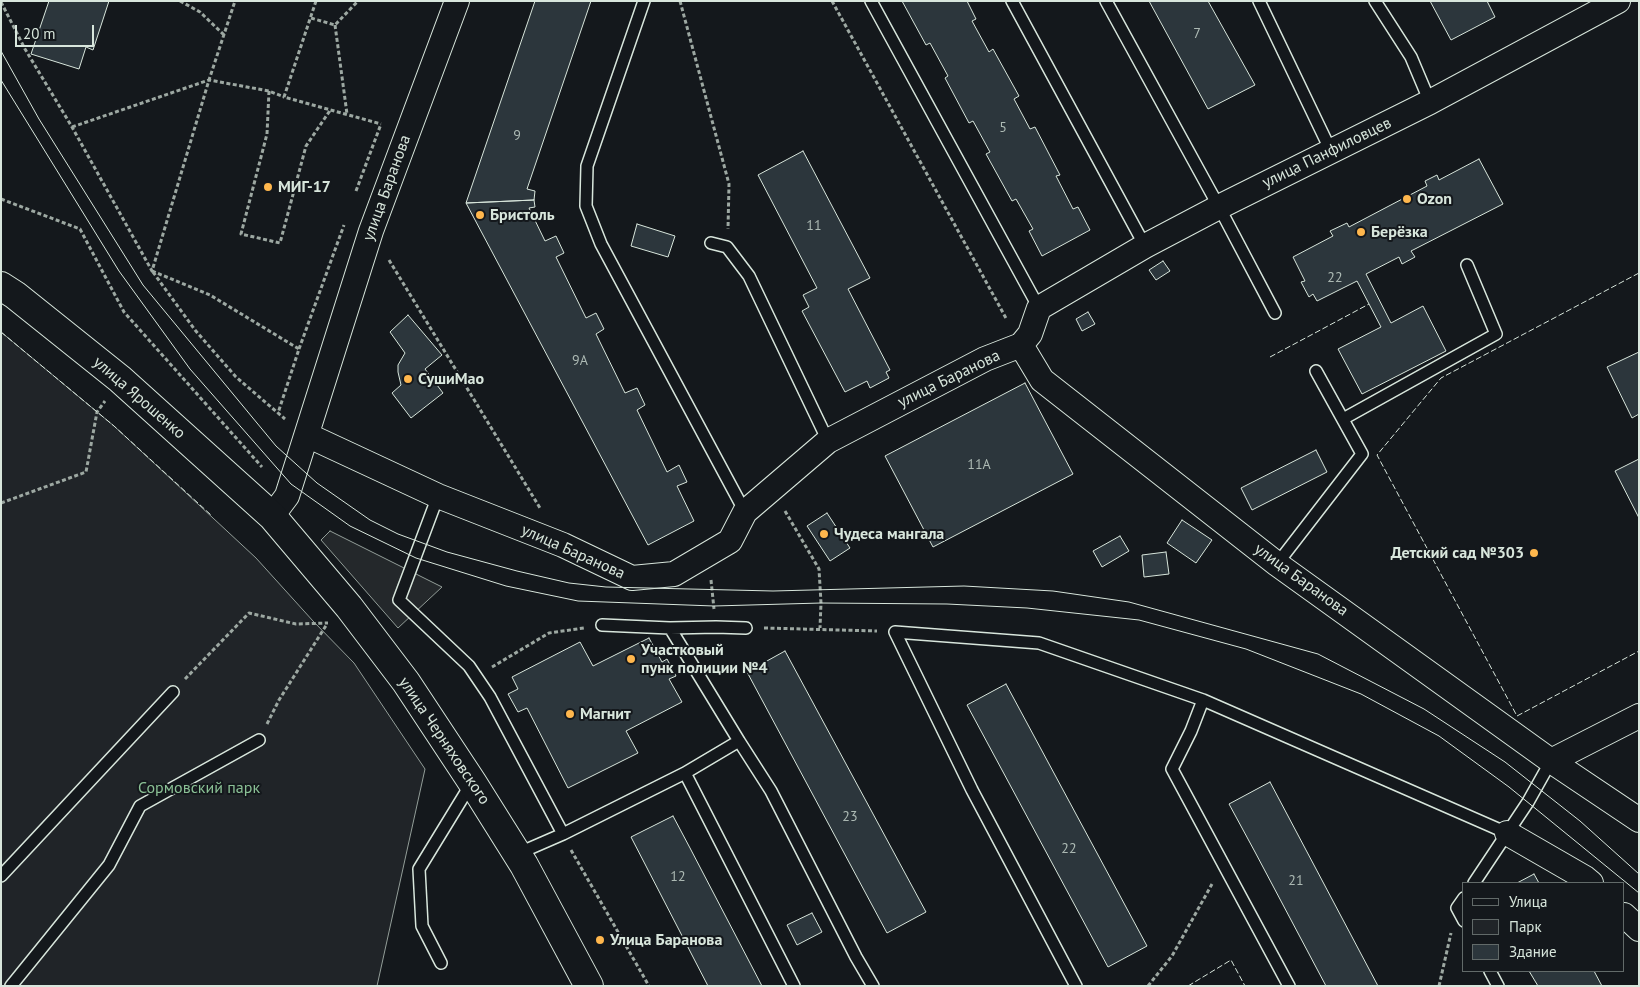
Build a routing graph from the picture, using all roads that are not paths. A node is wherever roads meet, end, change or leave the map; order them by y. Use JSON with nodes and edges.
{"nodes":[{"id":1,"x":457,"y":1,"type":"edge"},
{"id":2,"x":644,"y":1,"type":"edge"},
{"id":3,"x":871,"y":1,"type":"edge"},
{"id":4,"x":1012,"y":1,"type":"edge"},
{"id":5,"x":1106,"y":1,"type":"edge"},
{"id":6,"x":1259,"y":1,"type":"edge"},
{"id":7,"x":1375,"y":1,"type":"edge"},
{"id":8,"x":1618,"y":1,"type":"edge"},
{"id":9,"x":1430,"y":102,"type":"junction"},
{"id":10,"x":1331,"y":151,"type":"junction"},
{"id":11,"x":1219,"y":207,"type":"junction"},
{"id":12,"x":710,"y":243,"type":"dead end"},
{"id":13,"x":1145,"y":246,"type":"junction"},
{"id":14,"x":1467,"y":265,"type":"dead end"},
{"id":15,"x":1,"y":286,"type":"edge"},
{"id":16,"x":1039,"y":308,"type":"junction"},
{"id":17,"x":1275,"y":313,"type":"dead end"},
{"id":18,"x":1021,"y":345,"type":"junction"},
{"id":19,"x":1316,"y":371,"type":"dead end"},
{"id":20,"x":1343,"y":418,"type":"junction"},
{"id":21,"x":307,"y":435,"type":"junction"},
{"id":22,"x":828,"y":441,"type":"junction"},
{"id":23,"x":438,"y":496,"type":"junction"},
{"id":24,"x":280,"y":506,"type":"junction"},
{"id":25,"x":745,"y":512,"type":"junction"},
{"id":26,"x":1277,"y":564,"type":"junction"},
{"id":27,"x":602,"y":626,"type":"road end"},
{"id":28,"x":670,"y":628,"type":"junction"},
{"id":29,"x":746,"y":628,"type":"road end"},
{"id":30,"x":172,"y":692,"type":"road end"},
{"id":31,"x":1203,"y":700,"type":"junction"},
{"id":32,"x":1639,"y":716,"type":"edge"},
{"id":33,"x":259,"y":740,"type":"road end"},
{"id":34,"x":739,"y":740,"type":"junction"},
{"id":35,"x":1551,"y":761,"type":"junction"},
{"id":36,"x":685,"y":773,"type":"junction"},
{"id":37,"x":472,"y":782,"type":"junction"},
{"id":38,"x":1639,"y":820,"type":"edge"},
{"id":39,"x":1507,"y":833,"type":"junction"},
{"id":40,"x":562,"y":834,"type":"junction"},
{"id":41,"x":518,"y":854,"type":"junction"},
{"id":42,"x":1,"y":876,"type":"edge"},
{"id":43,"x":1475,"y":882,"type":"edge"},
{"id":44,"x":1590,"y":882,"type":"edge"},
{"id":45,"x":1462,"y":901,"type":"edge"},
{"id":46,"x":1625,"y":916,"type":"edge"},
{"id":47,"x":1462,"y":917,"type":"edge"},
{"id":48,"x":1639,"y":929,"type":"edge"},
{"id":49,"x":441,"y":963,"type":"dead end"},
{"id":50,"x":1491,"y":972,"type":"edge"},
{"id":51,"x":11,"y":986,"type":"edge"},
{"id":52,"x":589,"y":986,"type":"edge"},
{"id":53,"x":794,"y":986,"type":"edge"},
{"id":54,"x":873,"y":986,"type":"edge"},
{"id":55,"x":1076,"y":986,"type":"edge"},
{"id":56,"x":1289,"y":986,"type":"edge"},
{"id":57,"x":1498,"y":986,"type":"edge"}],
"edges":[{"from":1,"to":21,"type":"street","name":"улица Баранова"},
{"from":2,"to":25,"type":"lane"},
{"from":3,"to":16,"type":"lane"},
{"from":4,"to":13,"type":"lane"},
{"from":5,"to":11,"type":"lane"},
{"from":6,"to":10,"type":"lane"},
{"from":7,"to":9,"type":"lane"},
{"from":8,"to":9,"type":"street","name":"улица Панфиловцев"},
{"from":9,"to":10,"type":"street","name":"улица Панфиловцев"},
{"from":10,"to":11,"type":"street","name":"улица Панфиловцев"},
{"from":11,"to":13,"type":"street","name":"улица Панфиловцев"},
{"from":11,"to":17,"type":"lane"},
{"from":12,"to":22,"type":"lane"},
{"from":13,"to":16,"type":"street","name":"улица Панфиловцев"},
{"from":14,"to":20,"type":"lane"},
{"from":15,"to":24,"type":"main road","name":"улица Ярошенко"},
{"from":16,"to":18,"type":"street","name":"улица Баранова"},
{"from":18,"to":22,"type":"street","name":"улица Баранова"},
{"from":18,"to":26,"type":"street","name":"улица Баранова"},
{"from":19,"to":20,"type":"lane"},
{"from":20,"to":26,"type":"lane"},
{"from":21,"to":23,"type":"street","name":"улица Баранова"},
{"from":21,"to":24,"type":"street","name":"улица Баранова"},
{"from":22,"to":25,"type":"street","name":"улица Баранова"},
{"from":23,"to":25,"type":"street","name":"улица Баранова"},
{"from":23,"to":40,"type":"lane"},
{"from":24,"to":37,"type":"main road","name":"улица Черняховского"},
{"from":26,"to":35,"type":"street","name":"улица Баранова"},
{"from":27,"to":28,"type":"lane"},
{"from":28,"to":29,"type":"lane"},
{"from":28,"to":34,"type":"lane"},
{"from":30,"to":42,"type":"lane"},
{"from":31,"to":39,"type":"lane"},
{"from":31,"to":55,"type":"lane"},
{"from":31,"to":56,"type":"lane"},
{"from":32,"to":35,"type":"street"},
{"from":33,"to":51,"type":"lane"},
{"from":34,"to":36,"type":"lane"},
{"from":34,"to":54,"type":"lane"},
{"from":35,"to":38,"type":"street","name":"улица Баранова"},
{"from":35,"to":39,"type":"lane"},
{"from":36,"to":40,"type":"lane"},
{"from":36,"to":53,"type":"lane"},
{"from":37,"to":41,"type":"main road","name":"улица Черняховского"},
{"from":37,"to":49,"type":"lane"},
{"from":39,"to":43,"type":"lane"},
{"from":39,"to":44,"type":"street"},
{"from":40,"to":41,"type":"lane"},
{"from":41,"to":52,"type":"main road","name":"улица Черняховского"},
{"from":45,"to":47,"type":"lane"},
{"from":46,"to":48,"type":"street"},
{"from":50,"to":57,"type":"lane"}]}
